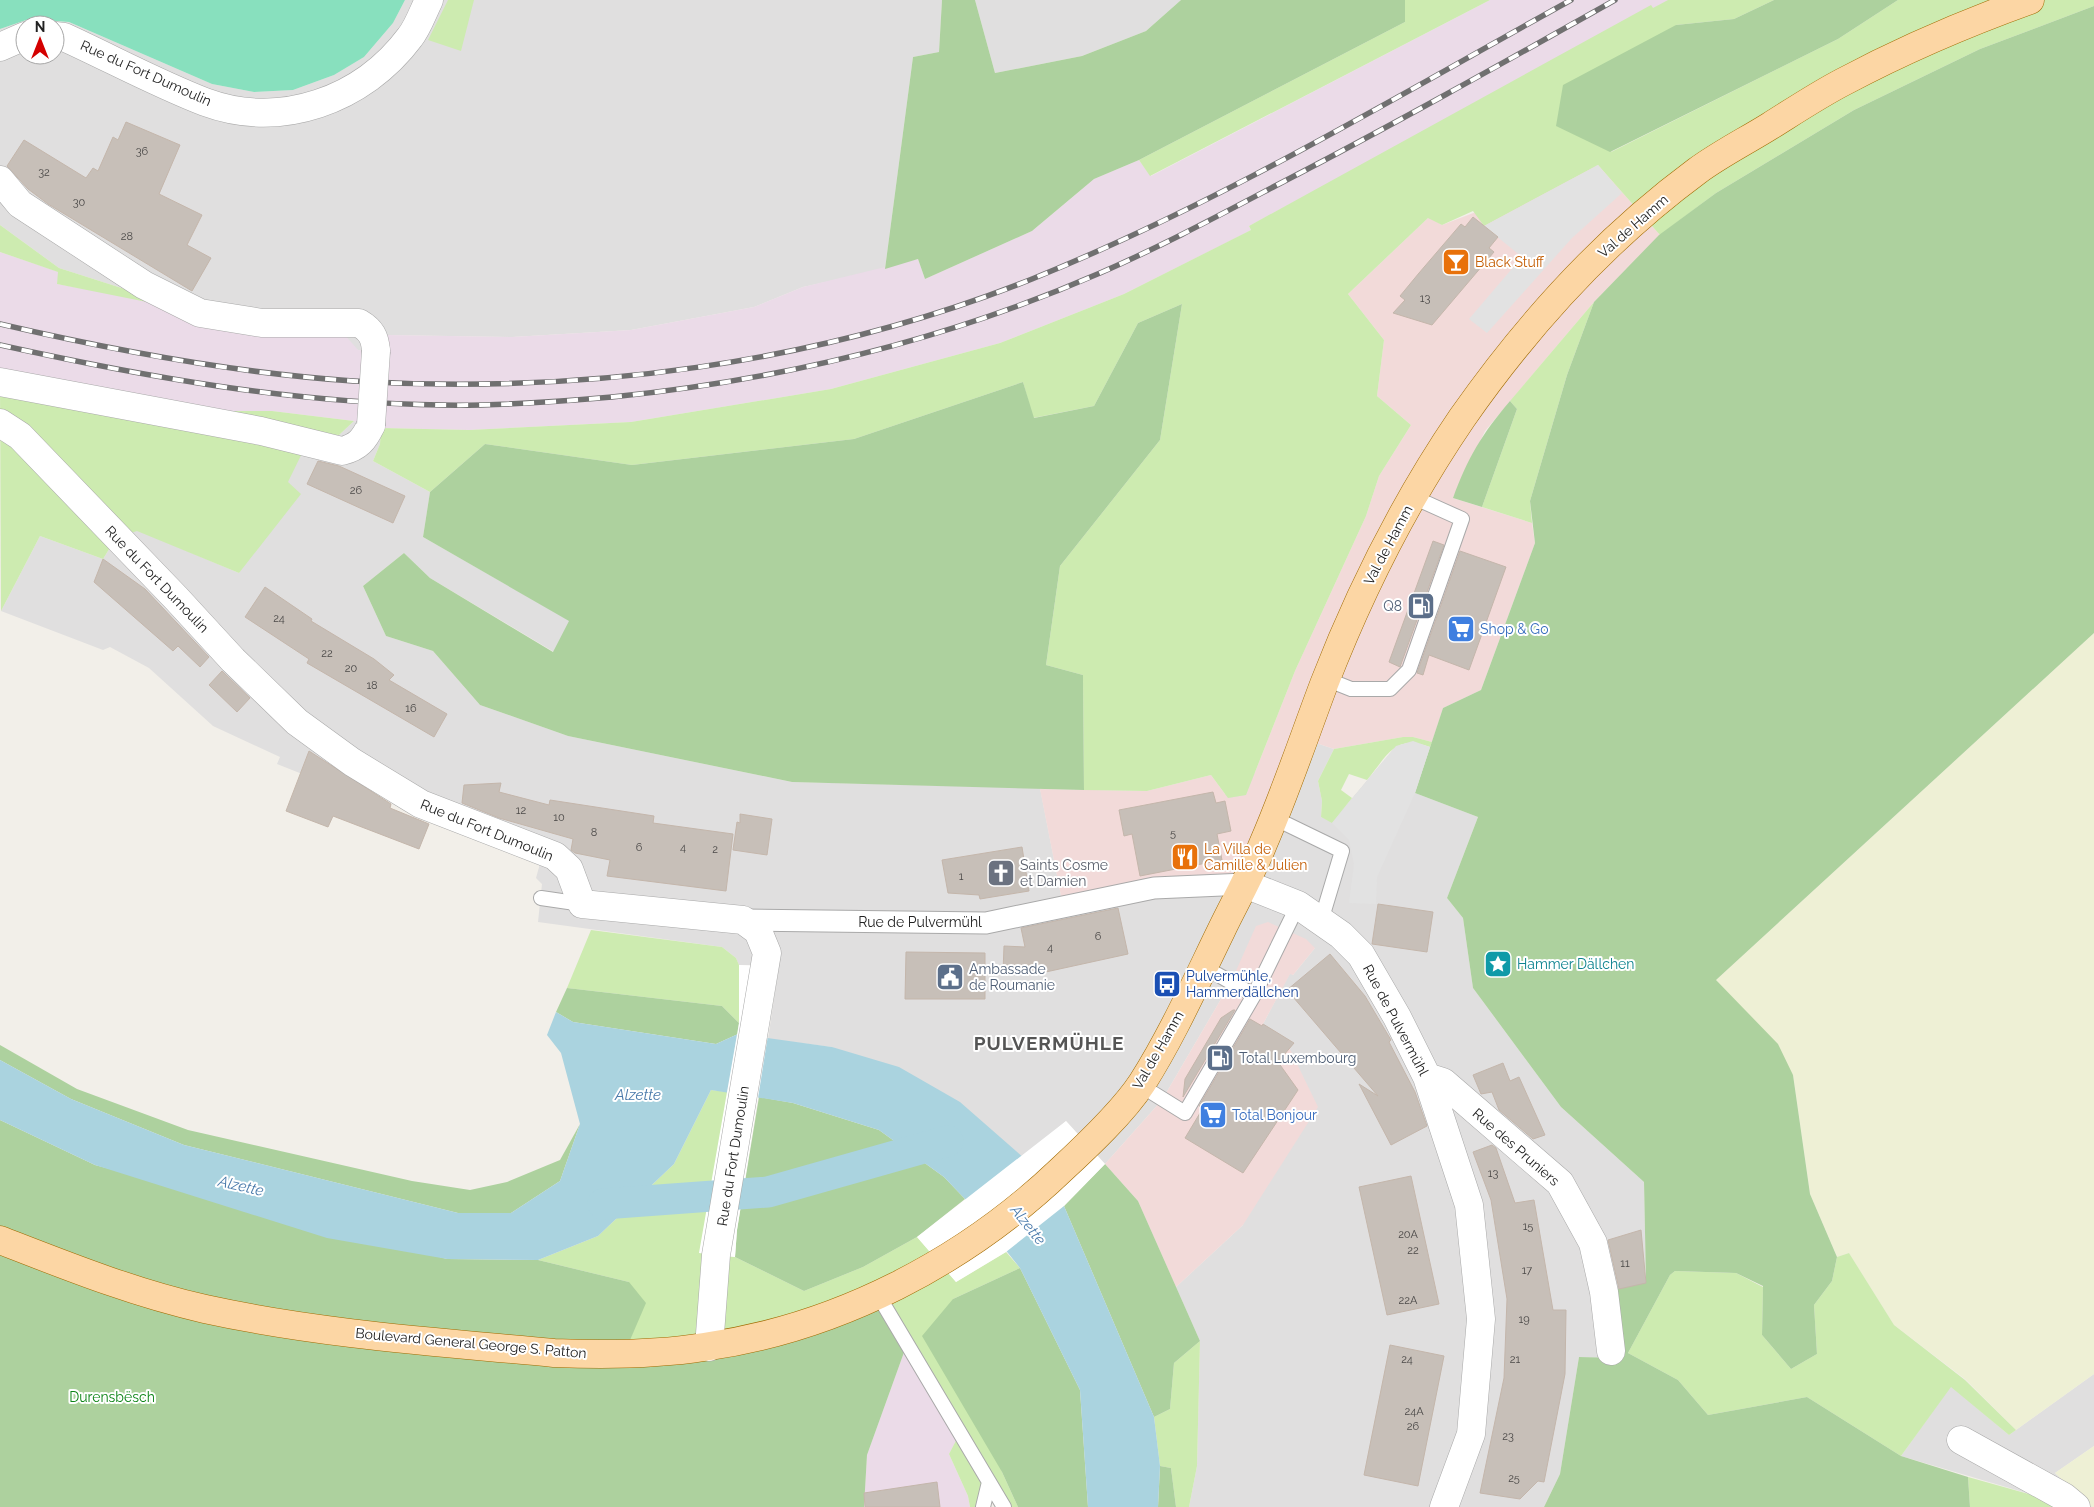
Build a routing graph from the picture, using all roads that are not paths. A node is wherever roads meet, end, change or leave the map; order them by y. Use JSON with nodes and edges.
{"nodes":[{"id":1,"x":429,"y":0,"type":"edge"},
{"id":2,"x":2030,"y":0,"type":"edge"},
{"id":3,"x":65,"y":37,"type":"edge"},
{"id":4,"x":15,"y":41,"type":"edge"},
{"id":5,"x":0,"y":48,"type":"edge"},
{"id":6,"x":0,"y":180,"type":"edge"},
{"id":7,"x":0,"y":382,"type":"edge"},
{"id":8,"x":0,"y":423,"type":"edge"},
{"id":9,"x":1413,"y":497,"type":"junction"},
{"id":10,"x":1326,"y":679,"type":"junction"},
{"id":11,"x":1274,"y":818,"type":"junction"},
{"id":12,"x":1245,"y":884,"type":"junction"},
{"id":13,"x":541,"y":898,"type":"dead end"},
{"id":14,"x":582,"y":904,"type":"junction"},
{"id":15,"x":1298,"y":905,"type":"junction"},
{"id":16,"x":743,"y":920,"type":"junction"},
{"id":17,"x":1321,"y":921,"type":"junction"},
{"id":18,"x":1204,"y":967,"type":"junction"},
{"id":19,"x":1254,"y":995,"type":"junction"},
{"id":20,"x":1427,"y":1077,"type":"junction"},
{"id":21,"x":1140,"y":1086,"type":"junction"},
{"id":22,"x":0,"y":1240,"type":"edge"},
{"id":23,"x":940,"y":1264,"type":"joint"},
{"id":24,"x":878,"y":1295,"type":"junction"},
{"id":25,"x":709,"y":1347,"type":"junction"},
{"id":26,"x":1611,"y":1351,"type":"dead end"},
{"id":27,"x":1961,"y":1440,"type":"dead end"},
{"id":28,"x":988,"y":1482,"type":"junction"},
{"id":29,"x":983,"y":1507,"type":"edge"},
{"id":30,"x":1004,"y":1507,"type":"edge"},
{"id":31,"x":1444,"y":1507,"type":"edge"},
{"id":32,"x":2076,"y":1507,"type":"edge"}],
"edges":[{"from":1,"to":3,"type":"street","name":"Rue du Fort Dumoulin"},
{"from":2,"to":9,"type":"main road","name":"Val de Hamm"},
{"from":4,"to":5,"type":"street"},
{"from":6,"to":7,"type":"street","bridge":true},
{"from":8,"to":14,"type":"street","name":"Rue du Fort Dumoulin"},
{"from":9,"to":10,"type":"main road","name":"Val de Hamm"},
{"from":9,"to":10,"type":"lane"},
{"from":10,"to":11,"type":"main road","name":"Val de Hamm"},
{"from":11,"to":12,"type":"main road","name":"Val de Hamm"},
{"from":11,"to":17,"type":"lane"},
{"from":12,"to":15,"type":"street","name":"Rue de Pulvermühl"},
{"from":12,"to":16,"type":"street","name":"Rue de Pulvermühl"},
{"from":12,"to":18,"type":"main road","name":"Val de Hamm"},
{"from":13,"to":14,"type":"lane"},
{"from":14,"to":16,"type":"street"},
{"from":15,"to":17,"type":"street","name":"Rue de Pulvermühl"},
{"from":15,"to":19,"type":"lane"},
{"from":16,"to":25,"type":"street","name":"Rue du Fort Dumoulin"},
{"from":17,"to":20,"type":"street","name":"Rue de Pulvermühl"},
{"from":18,"to":19,"type":"lane"},
{"from":18,"to":21,"type":"main road","name":"Val de Hamm"},
{"from":19,"to":21,"type":"lane"},
{"from":20,"to":26,"type":"street","name":"Rue des Pruniers"},
{"from":20,"to":31,"type":"street","name":"Rue de Pulvermühl"},
{"from":21,"to":23,"type":"main road","name":"Val de Hamm"},
{"from":22,"to":25,"type":"main road","name":"Boulevard General George S. Patton"},
{"from":23,"to":24,"type":"main road","name":"Boulevard General George S. Patton"},
{"from":24,"to":25,"type":"main road","name":"Boulevard General George S. Patton"},
{"from":24,"to":28,"type":"lane"},
{"from":27,"to":32,"type":"street"},
{"from":28,"to":29,"type":"lane"},
{"from":28,"to":30,"type":"lane"}]}
